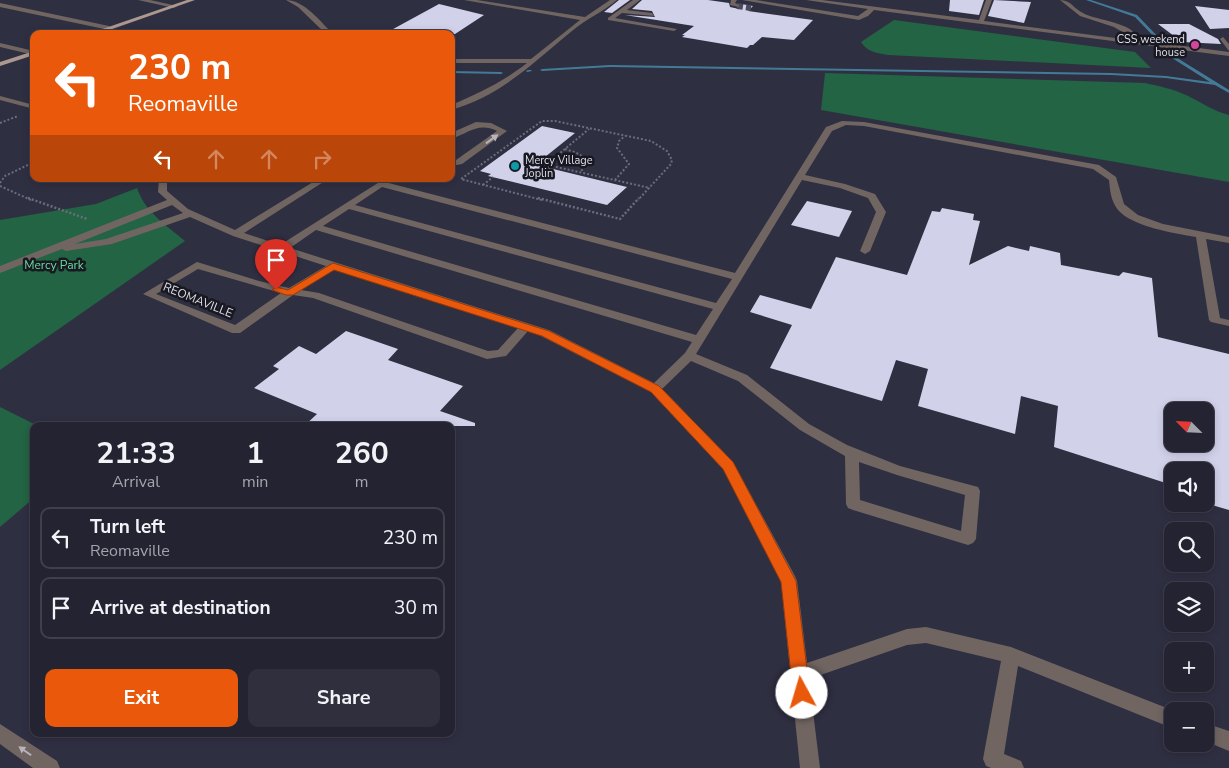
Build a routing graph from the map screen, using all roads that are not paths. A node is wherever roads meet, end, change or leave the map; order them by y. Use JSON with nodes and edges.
{"nodes":[{"id":1,"x":141,"y":0,"type":"edge"},
{"id":2,"x":192,"y":0,"type":"edge"},
{"id":3,"x":289,"y":0,"type":"edge"},
{"id":4,"x":466,"y":0,"type":"edge"},
{"id":5,"x":614,"y":0,"type":"edge"},
{"id":6,"x":637,"y":0,"type":"edge"},
{"id":7,"x":734,"y":0,"type":"edge"},
{"id":8,"x":745,"y":0,"type":"tunnel mouth"},
{"id":9,"x":809,"y":0,"type":"edge"},
{"id":10,"x":989,"y":0,"type":"edge"},
{"id":11,"x":1063,"y":0,"type":"edge"},
{"id":12,"x":829,"y":1,"type":"edge"},
{"id":13,"x":764,"y":3,"type":"edge"},
{"id":14,"x":0,"y":5,"type":"edge"},
{"id":15,"x":174,"y":6,"type":"junction"},
{"id":16,"x":737,"y":6,"type":"dead end"},
{"id":17,"x":604,"y":7,"type":"junction"},
{"id":18,"x":750,"y":8,"type":"tunnel mouth"},
{"id":19,"x":873,"y":8,"type":"junction"},
{"id":20,"x":622,"y":10,"type":"junction"},
{"id":21,"x":652,"y":15,"type":"dead end"},
{"id":22,"x":586,"y":19,"type":"junction"},
{"id":23,"x":981,"y":22,"type":"junction"},
{"id":24,"x":1098,"y":24,"type":"dead end"},
{"id":25,"x":109,"y":28,"type":"junction"},
{"id":26,"x":674,"y":28,"type":"dead end"},
{"id":27,"x":103,"y":30,"type":"edge"},
{"id":28,"x":326,"y":30,"type":"edge"},
{"id":29,"x":1098,"y":37,"type":"junction"},
{"id":30,"x":1222,"y":39,"type":"dead end"},
{"id":31,"x":1135,"y":42,"type":"junction"},
{"id":32,"x":0,"y":45,"type":"edge"},
{"id":33,"x":1229,"y":49,"type":"edge"},
{"id":34,"x":30,"y":52,"type":"edge"},
{"id":35,"x":30,"y":54,"type":"edge"},
{"id":36,"x":1229,"y":54,"type":"edge"},
{"id":37,"x":455,"y":61,"type":"edge"},
{"id":38,"x":534,"y":62,"type":"junction"},
{"id":39,"x":0,"y":64,"type":"edge"},
{"id":40,"x":0,"y":98,"type":"edge"},
{"id":41,"x":30,"y":106,"type":"edge"},
{"id":42,"x":455,"y":106,"type":"edge"},
{"id":43,"x":455,"y":134,"type":"edge"},
{"id":44,"x":455,"y":163,"type":"edge"},
{"id":45,"x":800,"y":177,"type":"junction"},
{"id":46,"x":163,"y":182,"type":"edge"},
{"id":47,"x":319,"y":182,"type":"edge"},
{"id":48,"x":174,"y":201,"type":"junction"},
{"id":49,"x":348,"y":206,"type":"junction"},
{"id":50,"x":190,"y":214,"type":"junction"},
{"id":51,"x":315,"y":227,"type":"junction"},
{"id":52,"x":236,"y":234,"type":"junction"},
{"id":53,"x":1200,"y":234,"type":"junction"},
{"id":54,"x":1229,"y":240,"type":"edge"},
{"id":55,"x":280,"y":248,"type":"junction"},
{"id":56,"x":48,"y":250,"type":"junction"},
{"id":57,"x":865,"y":251,"type":"dead end"},
{"id":58,"x":333,"y":266,"type":"junction"},
{"id":59,"x":0,"y":270,"type":"edge"},
{"id":60,"x":738,"y":277,"type":"junction"},
{"id":61,"x":290,"y":293,"type":"junction"},
{"id":62,"x":719,"y":307,"type":"junction"},
{"id":63,"x":1229,"y":323,"type":"edge"},
{"id":64,"x":526,"y":327,"type":"junction"},
{"id":65,"x":699,"y":340,"type":"junction"},
{"id":66,"x":689,"y":356,"type":"junction"},
{"id":67,"x":655,"y":389,"type":"junction"},
{"id":68,"x":852,"y":454,"type":"junction"},
{"id":69,"x":1011,"y":655,"type":"junction"},
{"id":70,"x":800,"y":674,"type":"junction"},
{"id":71,"x":1164,"y":716,"type":"edge"},
{"id":72,"x":0,"y":733,"type":"edge"},
{"id":73,"x":1214,"y":735,"type":"edge"},
{"id":74,"x":1229,"y":741,"type":"edge"},
{"id":75,"x":50,"y":768,"type":"edge"},
{"id":76,"x":810,"y":768,"type":"edge"},
{"id":77,"x":1014,"y":768,"type":"edge"}],
"edges":[{"from":1,"to":15,"type":"street"},
{"from":2,"to":15,"type":"main road"},
{"from":3,"to":28,"type":"street"},
{"from":4,"to":22,"type":"street"},
{"from":5,"to":17,"type":"street"},
{"from":6,"to":20,"type":"street"},
{"from":7,"to":16,"type":"street"},
{"from":8,"to":13,"type":"street"},
{"from":9,"to":12,"type":"street"},
{"from":10,"to":23,"type":"street"},
{"from":11,"to":31,"type":"street"},
{"from":12,"to":19,"type":"street"},
{"from":13,"to":18,"type":"street"},
{"from":13,"to":19,"type":"street"},
{"from":14,"to":25,"type":"street"},
{"from":15,"to":25,"type":"main road"},
{"from":17,"to":20,"type":"street"},
{"from":17,"to":22,"type":"street"},
{"from":19,"to":23,"type":"street"},
{"from":20,"to":21,"type":"street"},
{"from":20,"to":26,"type":"street"},
{"from":22,"to":38,"type":"street"},
{"from":23,"to":29,"type":"street"},
{"from":24,"to":29,"type":"street"},
{"from":25,"to":27,"type":"main road"},
{"from":29,"to":31,"type":"street"},
{"from":30,"to":33,"type":"street"},
{"from":31,"to":36,"type":"street"},
{"from":32,"to":34,"type":"street"},
{"from":35,"to":39,"type":"main road"},
{"from":37,"to":38,"type":"street"},
{"from":38,"to":42,"type":"street"},
{"from":40,"to":41,"type":"street"},
{"from":44,"to":43,"type":"street","one_way":true},
{"from":45,"to":53,"type":"street"},
{"from":45,"to":57,"type":"street"},
{"from":45,"to":60,"type":"street"},
{"from":46,"to":48,"type":"street"},
{"from":47,"to":52,"type":"street"},
{"from":48,"to":50,"type":"street"},
{"from":48,"to":56,"type":"street"},
{"from":49,"to":51,"type":"street"},
{"from":49,"to":60,"type":"street"},
{"from":49,"to":62,"type":"street"},
{"from":50,"to":52,"type":"street"},
{"from":50,"to":56,"type":"street"},
{"from":51,"to":55,"type":"street"},
{"from":51,"to":65,"type":"street"},
{"from":52,"to":55,"type":"street"},
{"from":53,"to":54,"type":"street"},
{"from":53,"to":63,"type":"street"},
{"from":55,"to":58,"type":"street"},
{"from":56,"to":59,"type":"street"},
{"from":58,"to":61,"type":"street","name":"REOMAVILLE"},
{"from":58,"to":64,"type":"street"},
{"from":60,"to":62,"type":"street"},
{"from":61,"to":61,"type":"street","name":"REOMAVILLE"},
{"from":61,"to":64,"type":"street","name":"REOMAVILLE"},
{"from":62,"to":65,"type":"street"},
{"from":64,"to":67,"type":"street"},
{"from":65,"to":66,"type":"street"},
{"from":66,"to":67,"type":"street"},
{"from":66,"to":68,"type":"street"},
{"from":67,"to":70,"type":"street"},
{"from":68,"to":68,"type":"street"},
{"from":69,"to":70,"type":"street"},
{"from":69,"to":71,"type":"street"},
{"from":69,"to":77,"type":"street"},
{"from":70,"to":76,"type":"street"},
{"from":75,"to":72,"type":"street","one_way":true},
{"from":73,"to":74,"type":"street"}]}
